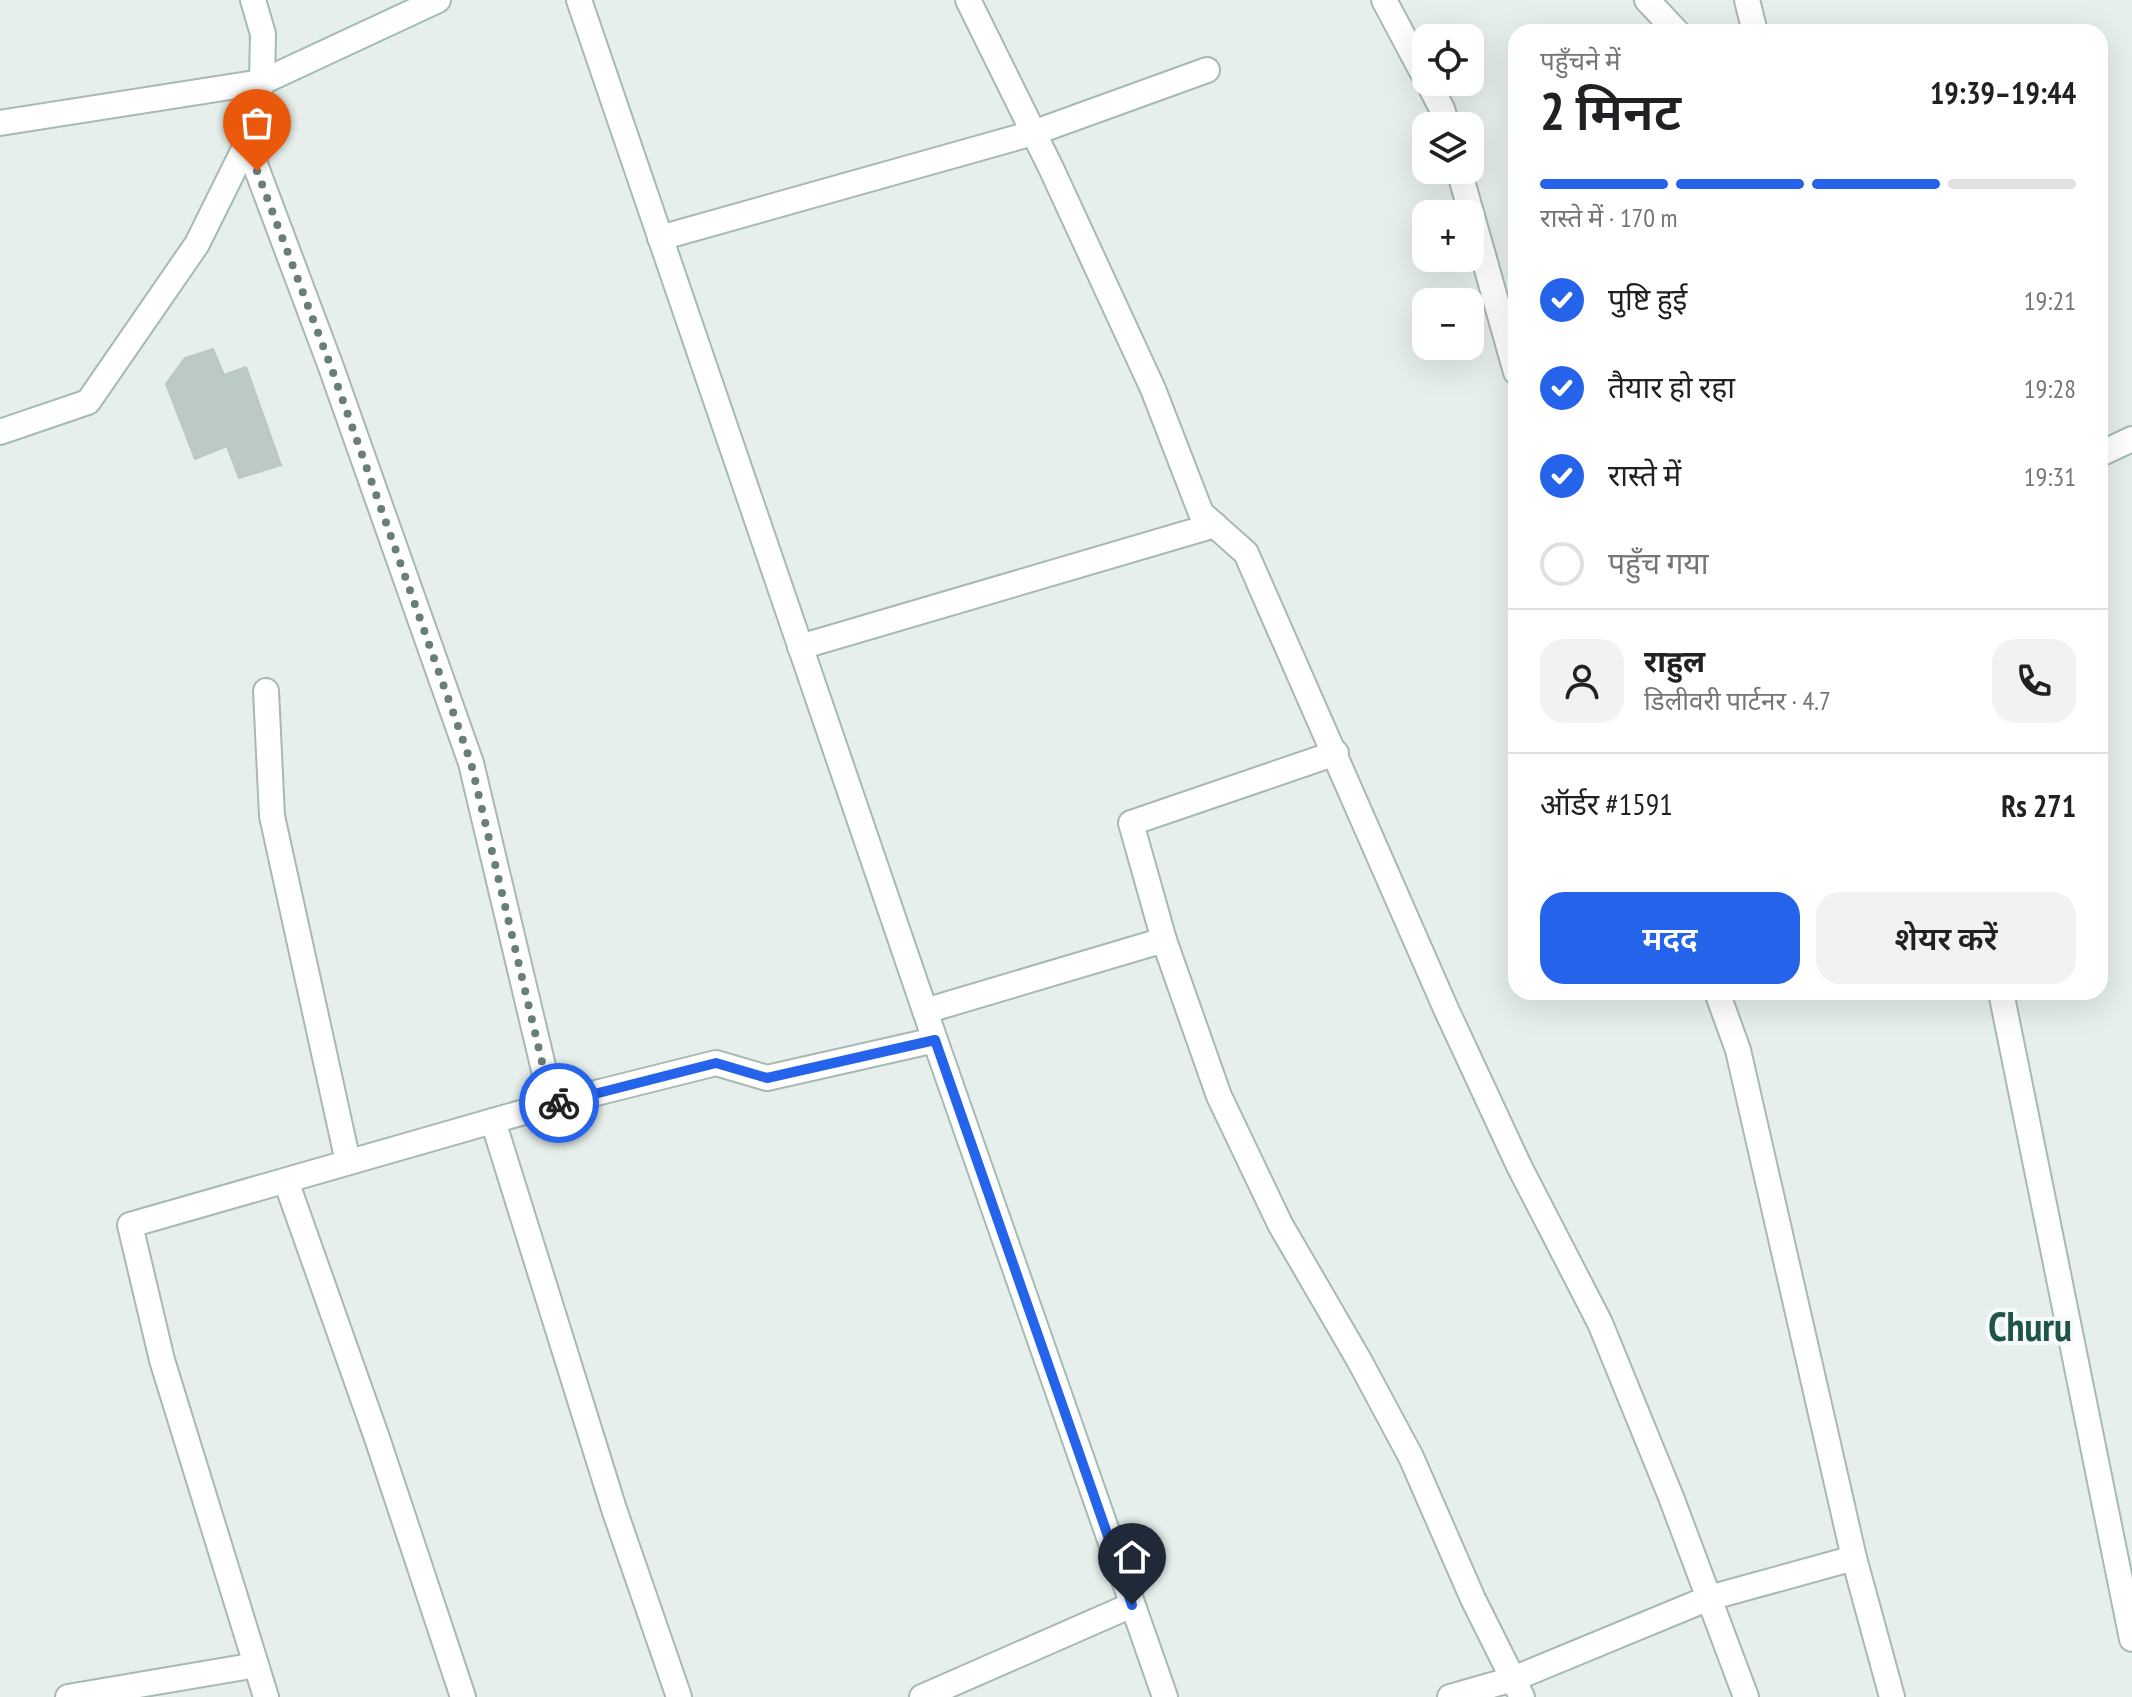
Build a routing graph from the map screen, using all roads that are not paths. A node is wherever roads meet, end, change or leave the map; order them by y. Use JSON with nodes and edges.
{"nodes":[{"id":1,"x":253,"y":0,"type":"edge"},
{"id":2,"x":438,"y":0,"type":"edge"},
{"id":3,"x":579,"y":0,"type":"edge"},
{"id":4,"x":968,"y":0,"type":"edge"},
{"id":5,"x":1384,"y":0,"type":"edge"},
{"id":6,"x":1647,"y":0,"type":"edge"},
{"id":7,"x":1747,"y":0,"type":"edge"},
{"id":8,"x":1670,"y":24,"type":"edge"},
{"id":9,"x":1753,"y":24,"type":"edge"},
{"id":10,"x":1412,"y":52,"type":"edge"},
{"id":11,"x":1207,"y":70,"type":"dead end"},
{"id":12,"x":262,"y":82,"type":"junction"},
{"id":13,"x":0,"y":123,"type":"edge"},
{"id":14,"x":1033,"y":133,"type":"junction"},
{"id":15,"x":247,"y":143,"type":"junction"},
{"id":16,"x":1463,"y":184,"type":"edge"},
{"id":17,"x":660,"y":238,"type":"junction"},
{"id":18,"x":1508,"y":344,"type":"edge"},
{"id":19,"x":0,"y":432,"type":"edge"},
{"id":20,"x":2132,"y":439,"type":"edge"},
{"id":21,"x":2108,"y":450,"type":"edge"},
{"id":22,"x":1215,"y":525,"type":"junction"},
{"id":23,"x":800,"y":647,"type":"junction"},
{"id":24,"x":266,"y":691,"type":"dead end"},
{"id":25,"x":1336,"y":753,"type":"junction"},
{"id":26,"x":1164,"y":940,"type":"junction"},
{"id":27,"x":1720,"y":1000,"type":"edge"},
{"id":28,"x":2003,"y":1000,"type":"edge"},
{"id":29,"x":925,"y":1011,"type":"junction"},
{"id":30,"x":935,"y":1040,"type":"junction"},
{"id":31,"x":552,"y":1104,"type":"junction"},
{"id":32,"x":493,"y":1121,"type":"junction"},
{"id":33,"x":348,"y":1162,"type":"junction"},
{"id":34,"x":286,"y":1181,"type":"junction"},
{"id":35,"x":1854,"y":1558,"type":"junction"},
{"id":36,"x":1709,"y":1598,"type":"junction"},
{"id":37,"x":1132,"y":1605,"type":"junction"},
{"id":38,"x":2132,"y":1639,"type":"edge"},
{"id":39,"x":256,"y":1665,"type":"junction"},
{"id":40,"x":1518,"y":1688,"type":"edge"},
{"id":41,"x":938,"y":1694,"type":"edge"},
{"id":42,"x":68,"y":1697,"type":"edge"},
{"id":43,"x":266,"y":1697,"type":"edge"},
{"id":44,"x":463,"y":1697,"type":"edge"},
{"id":45,"x":679,"y":1697,"type":"edge"},
{"id":46,"x":1165,"y":1697,"type":"edge"},
{"id":47,"x":1450,"y":1697,"type":"edge"},
{"id":48,"x":1746,"y":1697,"type":"edge"},
{"id":49,"x":1892,"y":1697,"type":"edge"}],
"edges":[{"from":1,"to":12,"type":"street"},
{"from":2,"to":12,"type":"street"},
{"from":3,"to":17,"type":"street"},
{"from":4,"to":14,"type":"street"},
{"from":5,"to":10,"type":"street"},
{"from":6,"to":8,"type":"street"},
{"from":7,"to":9,"type":"street"},
{"from":11,"to":14,"type":"street"},
{"from":12,"to":13,"type":"street"},
{"from":12,"to":15,"type":"street"},
{"from":14,"to":17,"type":"street"},
{"from":14,"to":22,"type":"street"},
{"from":15,"to":19,"type":"street"},
{"from":15,"to":31,"type":"street"},
{"from":16,"to":18,"type":"street"},
{"from":17,"to":23,"type":"street"},
{"from":20,"to":21,"type":"street"},
{"from":22,"to":23,"type":"street"},
{"from":22,"to":25,"type":"street"},
{"from":23,"to":29,"type":"street"},
{"from":24,"to":33,"type":"street"},
{"from":25,"to":26,"type":"street"},
{"from":25,"to":36,"type":"street"},
{"from":26,"to":29,"type":"street"},
{"from":26,"to":40,"type":"street"},
{"from":27,"to":35,"type":"street"},
{"from":28,"to":38,"type":"street"},
{"from":29,"to":30,"type":"street"},
{"from":30,"to":31,"type":"street"},
{"from":30,"to":37,"type":"street"},
{"from":31,"to":32,"type":"street"},
{"from":32,"to":33,"type":"street"},
{"from":32,"to":45,"type":"street"},
{"from":33,"to":34,"type":"street"},
{"from":34,"to":39,"type":"street"},
{"from":34,"to":44,"type":"street"},
{"from":35,"to":36,"type":"street"},
{"from":35,"to":49,"type":"street"},
{"from":36,"to":40,"type":"street"},
{"from":36,"to":48,"type":"street"},
{"from":37,"to":41,"type":"street"},
{"from":37,"to":46,"type":"street"},
{"from":39,"to":42,"type":"street"},
{"from":39,"to":43,"type":"street"},
{"from":40,"to":47,"type":"street"}]}
